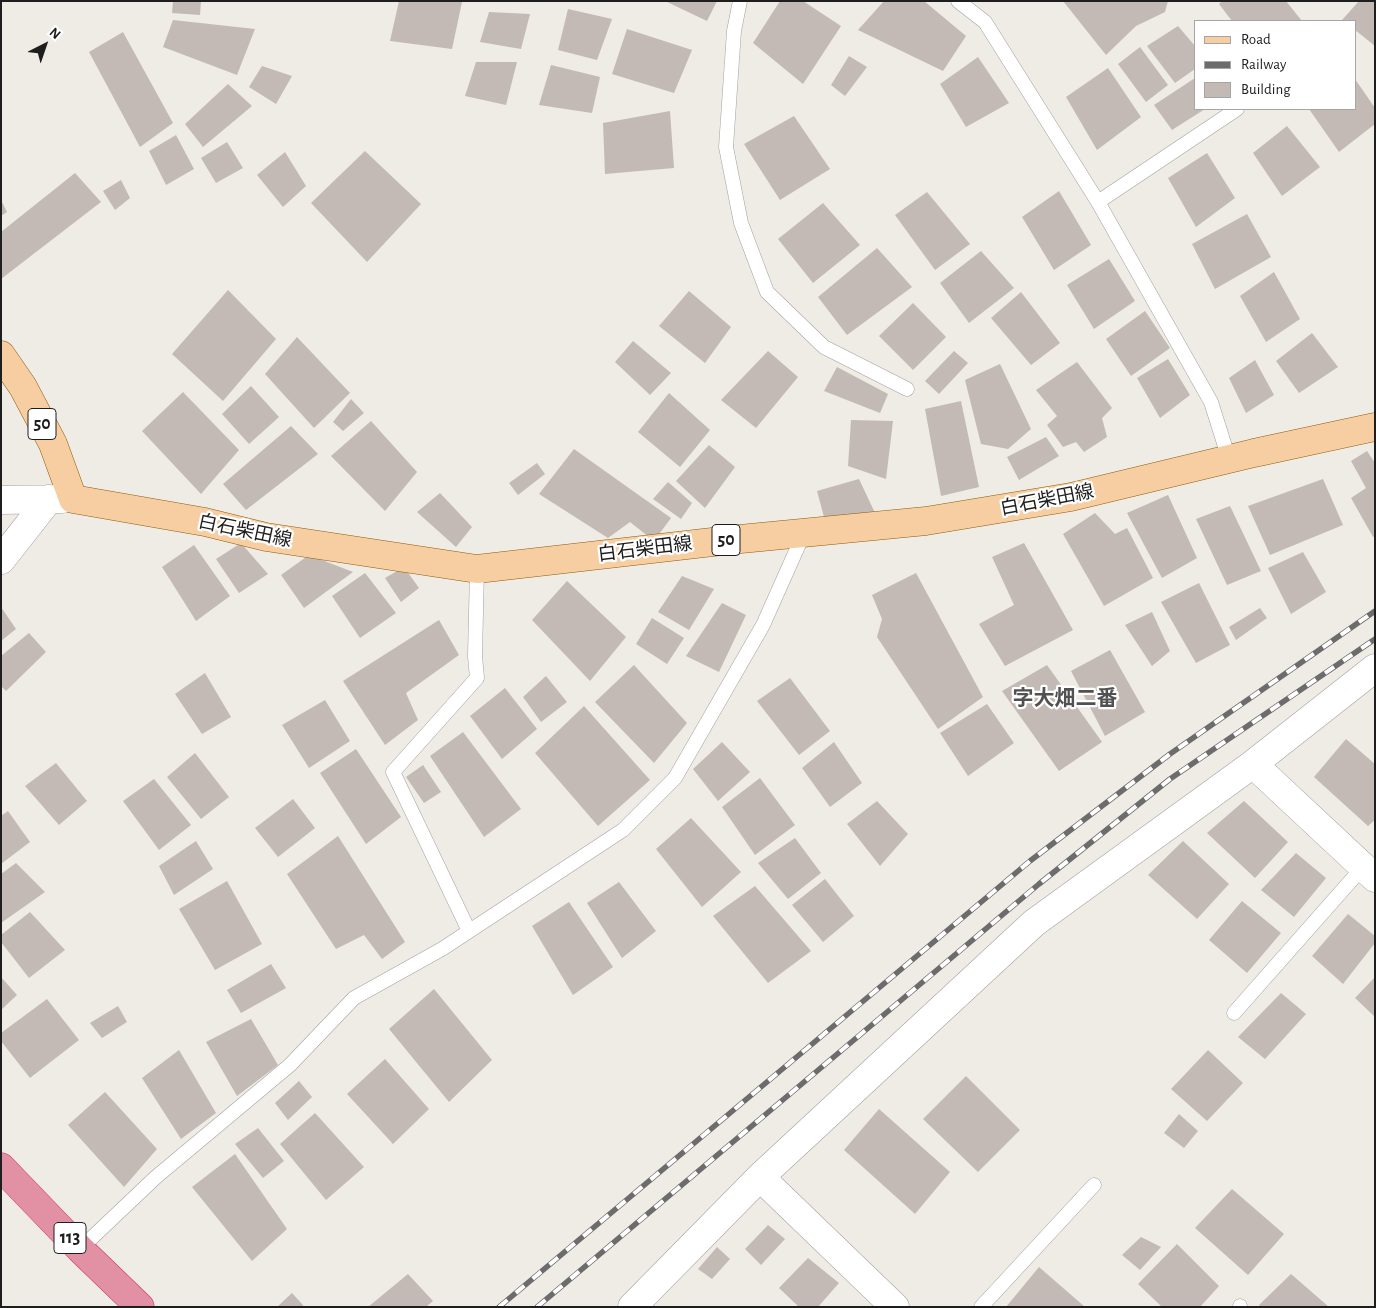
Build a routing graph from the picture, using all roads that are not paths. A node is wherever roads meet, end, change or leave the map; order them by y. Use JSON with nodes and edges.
{"nodes":[{"id":1,"x":740,"y":1,"type":"edge"},
{"id":2,"x":958,"y":1,"type":"edge"},
{"id":3,"x":1236,"y":110,"type":"edge"},
{"id":4,"x":1098,"y":202,"type":"junction"},
{"id":5,"x":1,"y":355,"type":"edge"},
{"id":6,"x":907,"y":389,"type":"dead end"},
{"id":7,"x":1375,"y":427,"type":"edge"},
{"id":8,"x":1229,"y":459,"type":"junction"},
{"id":9,"x":61,"y":499,"type":"junction"},
{"id":10,"x":1,"y":500,"type":"edge"},
{"id":11,"x":804,"y":533,"type":"junction"},
{"id":12,"x":1,"y":560,"type":"edge"},
{"id":13,"x":477,"y":569,"type":"junction"},
{"id":14,"x":1375,"y":668,"type":"edge"},
{"id":15,"x":1253,"y":764,"type":"junction"},
{"id":16,"x":1369,"y":873,"type":"edge"},
{"id":17,"x":469,"y":931,"type":"junction"},
{"id":18,"x":1234,"y":1013,"type":"dead end"},
{"id":19,"x":1,"y":1167,"type":"edge"},
{"id":20,"x":760,"y":1177,"type":"junction"},
{"id":21,"x":1094,"y":1185,"type":"dead end"},
{"id":22,"x":80,"y":1249,"type":"junction"},
{"id":23,"x":140,"y":1307,"type":"edge"},
{"id":24,"x":632,"y":1307,"type":"edge"},
{"id":25,"x":895,"y":1307,"type":"edge"},
{"id":26,"x":981,"y":1307,"type":"edge"}],
"edges":[{"from":1,"to":6,"type":"lane"},
{"from":2,"to":4,"type":"lane"},
{"from":3,"to":4,"type":"lane"},
{"from":4,"to":8,"type":"lane"},
{"from":5,"to":9,"type":"main road","number":"50"},
{"from":7,"to":8,"type":"main road","name":"白石柴田線","number":"50"},
{"from":8,"to":11,"type":"main road","name":"白石柴田線","number":"50"},
{"from":9,"to":10,"type":"street"},
{"from":9,"to":12,"type":"street"},
{"from":9,"to":13,"type":"main road","name":"白石柴田線","number":"50"},
{"from":11,"to":13,"type":"main road","name":"白石柴田線","number":"50"},
{"from":11,"to":17,"type":"lane"},
{"from":13,"to":17,"type":"lane"},
{"from":14,"to":15,"type":"street"},
{"from":15,"to":16,"type":"street"},
{"from":15,"to":20,"type":"street"},
{"from":16,"to":18,"type":"lane"},
{"from":17,"to":22,"type":"lane"},
{"from":19,"to":22,"type":"highway","number":"113"},
{"from":20,"to":24,"type":"street"},
{"from":20,"to":25,"type":"street"},
{"from":21,"to":26,"type":"lane"},
{"from":22,"to":23,"type":"highway","number":"113"}]}
